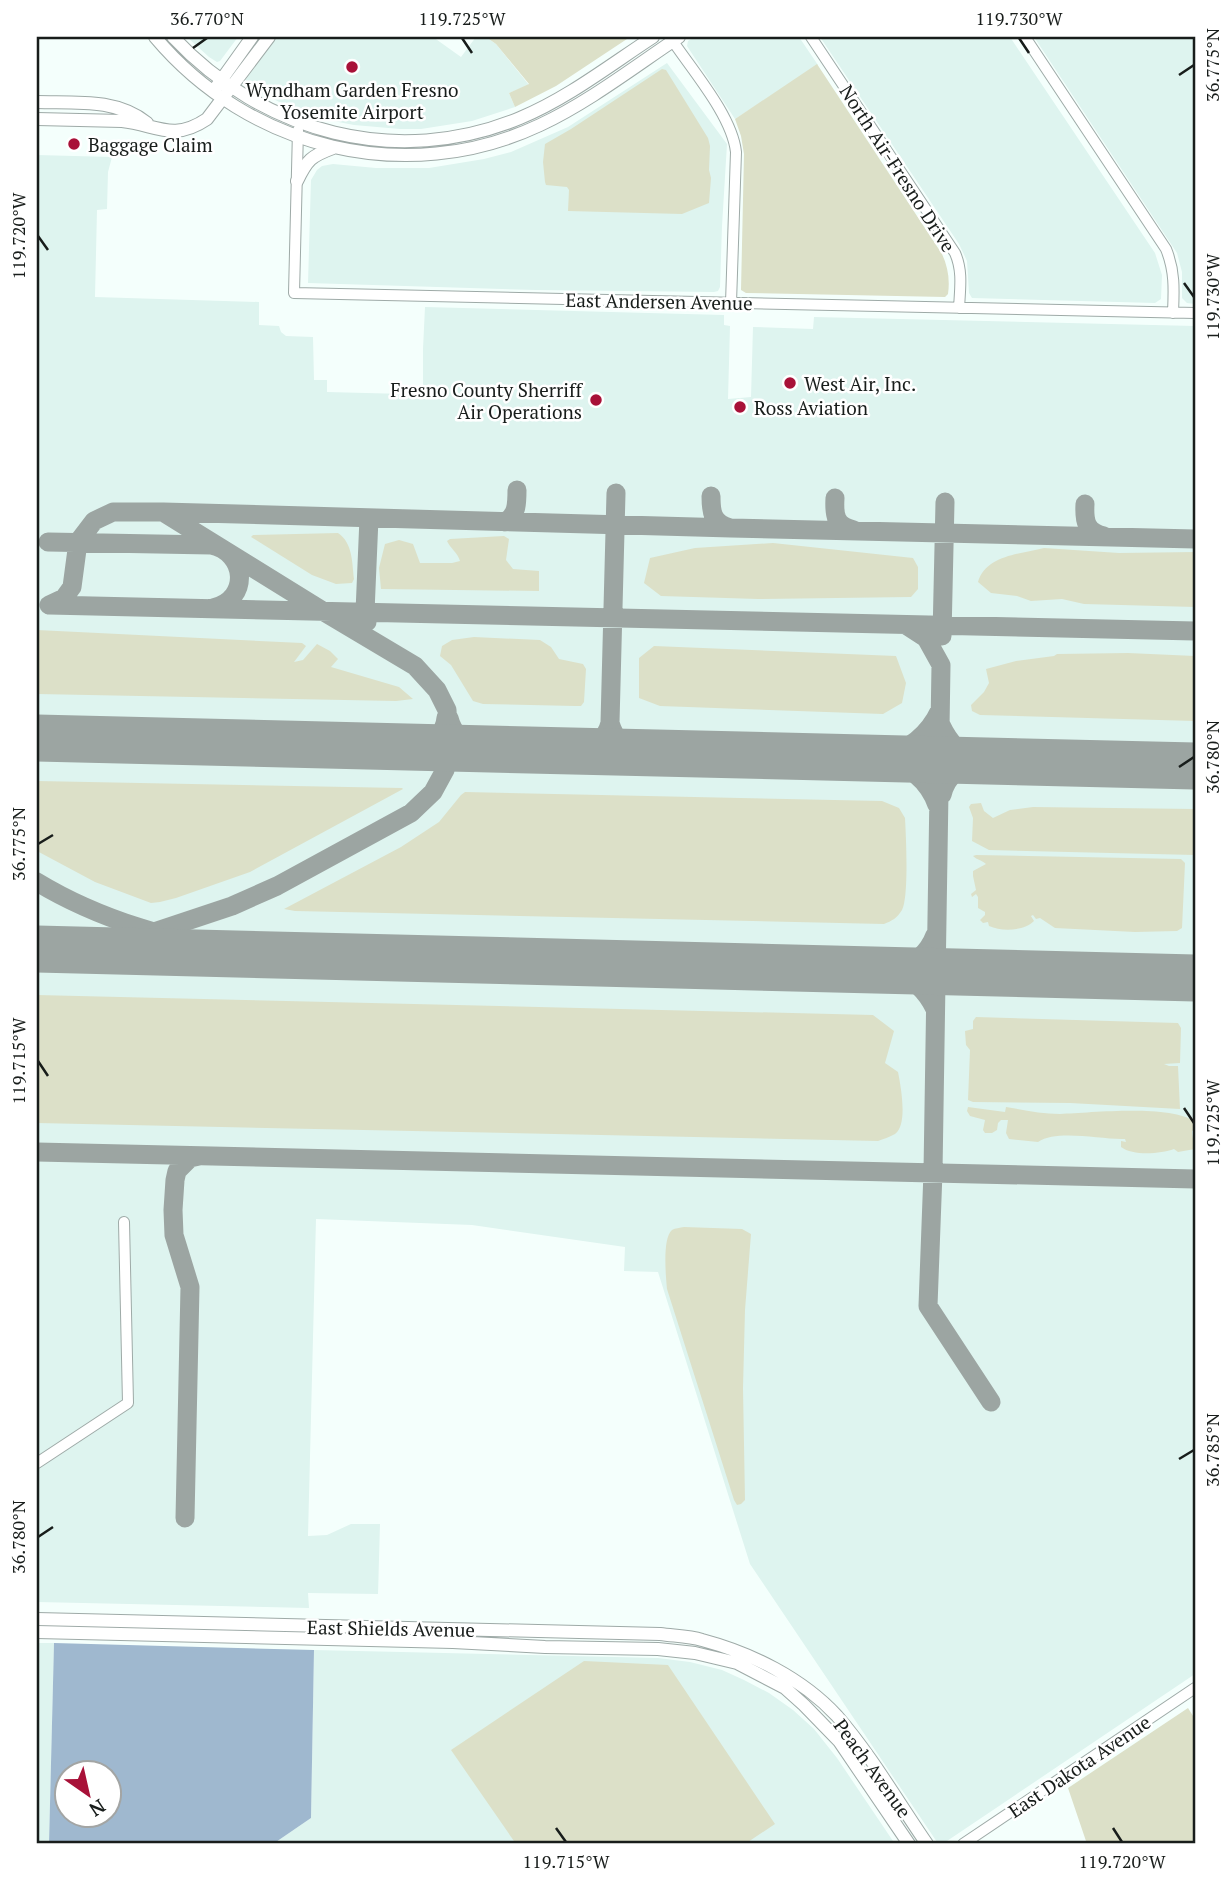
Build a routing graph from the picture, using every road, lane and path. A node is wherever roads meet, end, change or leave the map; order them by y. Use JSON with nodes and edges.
{"nodes":[{"id":1,"x":155,"y":37,"type":"edge"},
{"id":2,"x":173,"y":37,"type":"edge"},
{"id":3,"x":252,"y":37,"type":"edge"},
{"id":4,"x":269,"y":37,"type":"edge"},
{"id":5,"x":653,"y":37,"type":"edge"},
{"id":6,"x":811,"y":37,"type":"edge"},
{"id":7,"x":1025,"y":37,"type":"edge"},
{"id":8,"x":674,"y":38,"type":"edge"},
{"id":9,"x":226,"y":84,"type":"junction"},
{"id":10,"x":218,"y":95,"type":"junction"},
{"id":11,"x":37,"y":102,"type":"edge"},
{"id":12,"x":37,"y":119,"type":"edge"},
{"id":13,"x":514,"y":120,"type":"junction"},
{"id":14,"x":298,"y":122,"type":"junction"},
{"id":15,"x":152,"y":127,"type":"junction"},
{"id":16,"x":298,"y":137,"type":"junction"},
{"id":17,"x":334,"y":148,"type":"junction"},
{"id":18,"x":444,"y":153,"type":"junction"},
{"id":19,"x":296,"y":181,"type":"junction"},
{"id":20,"x":731,"y":303,"type":"junction"},
{"id":21,"x":960,"y":308,"type":"junction"},
{"id":22,"x":1173,"y":313,"type":"junction"},
{"id":23,"x":1195,"y":313,"type":"edge"},
{"id":24,"x":124,"y":1222,"type":"dead end"},
{"id":25,"x":37,"y":1464,"type":"edge"},
{"id":26,"x":37,"y":1619,"type":"edge"},
{"id":27,"x":37,"y":1632,"type":"edge"},
{"id":28,"x":629,"y":1634,"type":"junction"},
{"id":29,"x":629,"y":1648,"type":"junction"},
{"id":30,"x":740,"y":1658,"type":"junction"},
{"id":31,"x":1195,"y":1688,"type":"edge"},
{"id":32,"x":909,"y":1844,"type":"edge"},
{"id":33,"x":927,"y":1844,"type":"edge"},
{"id":34,"x":963,"y":1844,"type":"edge"}],
"edges":[{"from":1,"to":10,"type":"main road"},
{"from":2,"to":9,"type":"main road"},
{"from":3,"to":9,"type":"main road"},
{"from":4,"to":9,"type":"main road"},
{"from":5,"to":13,"type":"main road"},
{"from":6,"to":21,"type":"street","name":"North Air-Fresno Drive"},
{"from":7,"to":22,"type":"street"},
{"from":8,"to":18,"type":"main road"},
{"from":8,"to":20,"type":"street"},
{"from":9,"to":10,"type":"main road"},
{"from":9,"to":14,"type":"main road"},
{"from":10,"to":15,"type":"main road"},
{"from":10,"to":16,"type":"main road"},
{"from":11,"to":15,"type":"main road"},
{"from":12,"to":15,"type":"main road"},
{"from":13,"to":14,"type":"main road"},
{"from":13,"to":18,"type":"main road"},
{"from":14,"to":16,"type":"street","name":"East Andersen Avenue"},
{"from":16,"to":17,"type":"main road"},
{"from":16,"to":19,"type":"street","name":"East Andersen Avenue"},
{"from":17,"to":18,"type":"main road"},
{"from":17,"to":19,"type":"main road"},
{"from":19,"to":20,"type":"street","name":"East Andersen Avenue"},
{"from":20,"to":21,"type":"street","name":"East Andersen Avenue"},
{"from":21,"to":22,"type":"street","name":"East Andersen Avenue"},
{"from":22,"to":23,"type":"street","name":"East Andersen Avenue"},
{"from":24,"to":25,"type":"street"},
{"from":26,"to":28,"type":"main road","name":"East Shields Avenue"},
{"from":27,"to":29,"type":"main road","name":"East Shields Avenue"},
{"from":28,"to":29,"type":"main road"},
{"from":28,"to":30,"type":"main road","name":"East Shields Avenue"},
{"from":29,"to":30,"type":"main road","name":"East Shields Avenue"},
{"from":30,"to":32,"type":"main road","name":"Peach Avenue"},
{"from":30,"to":33,"type":"main road","name":"Peach Avenue"},
{"from":31,"to":34,"type":"street","name":"East Dakota Avenue"}]}
